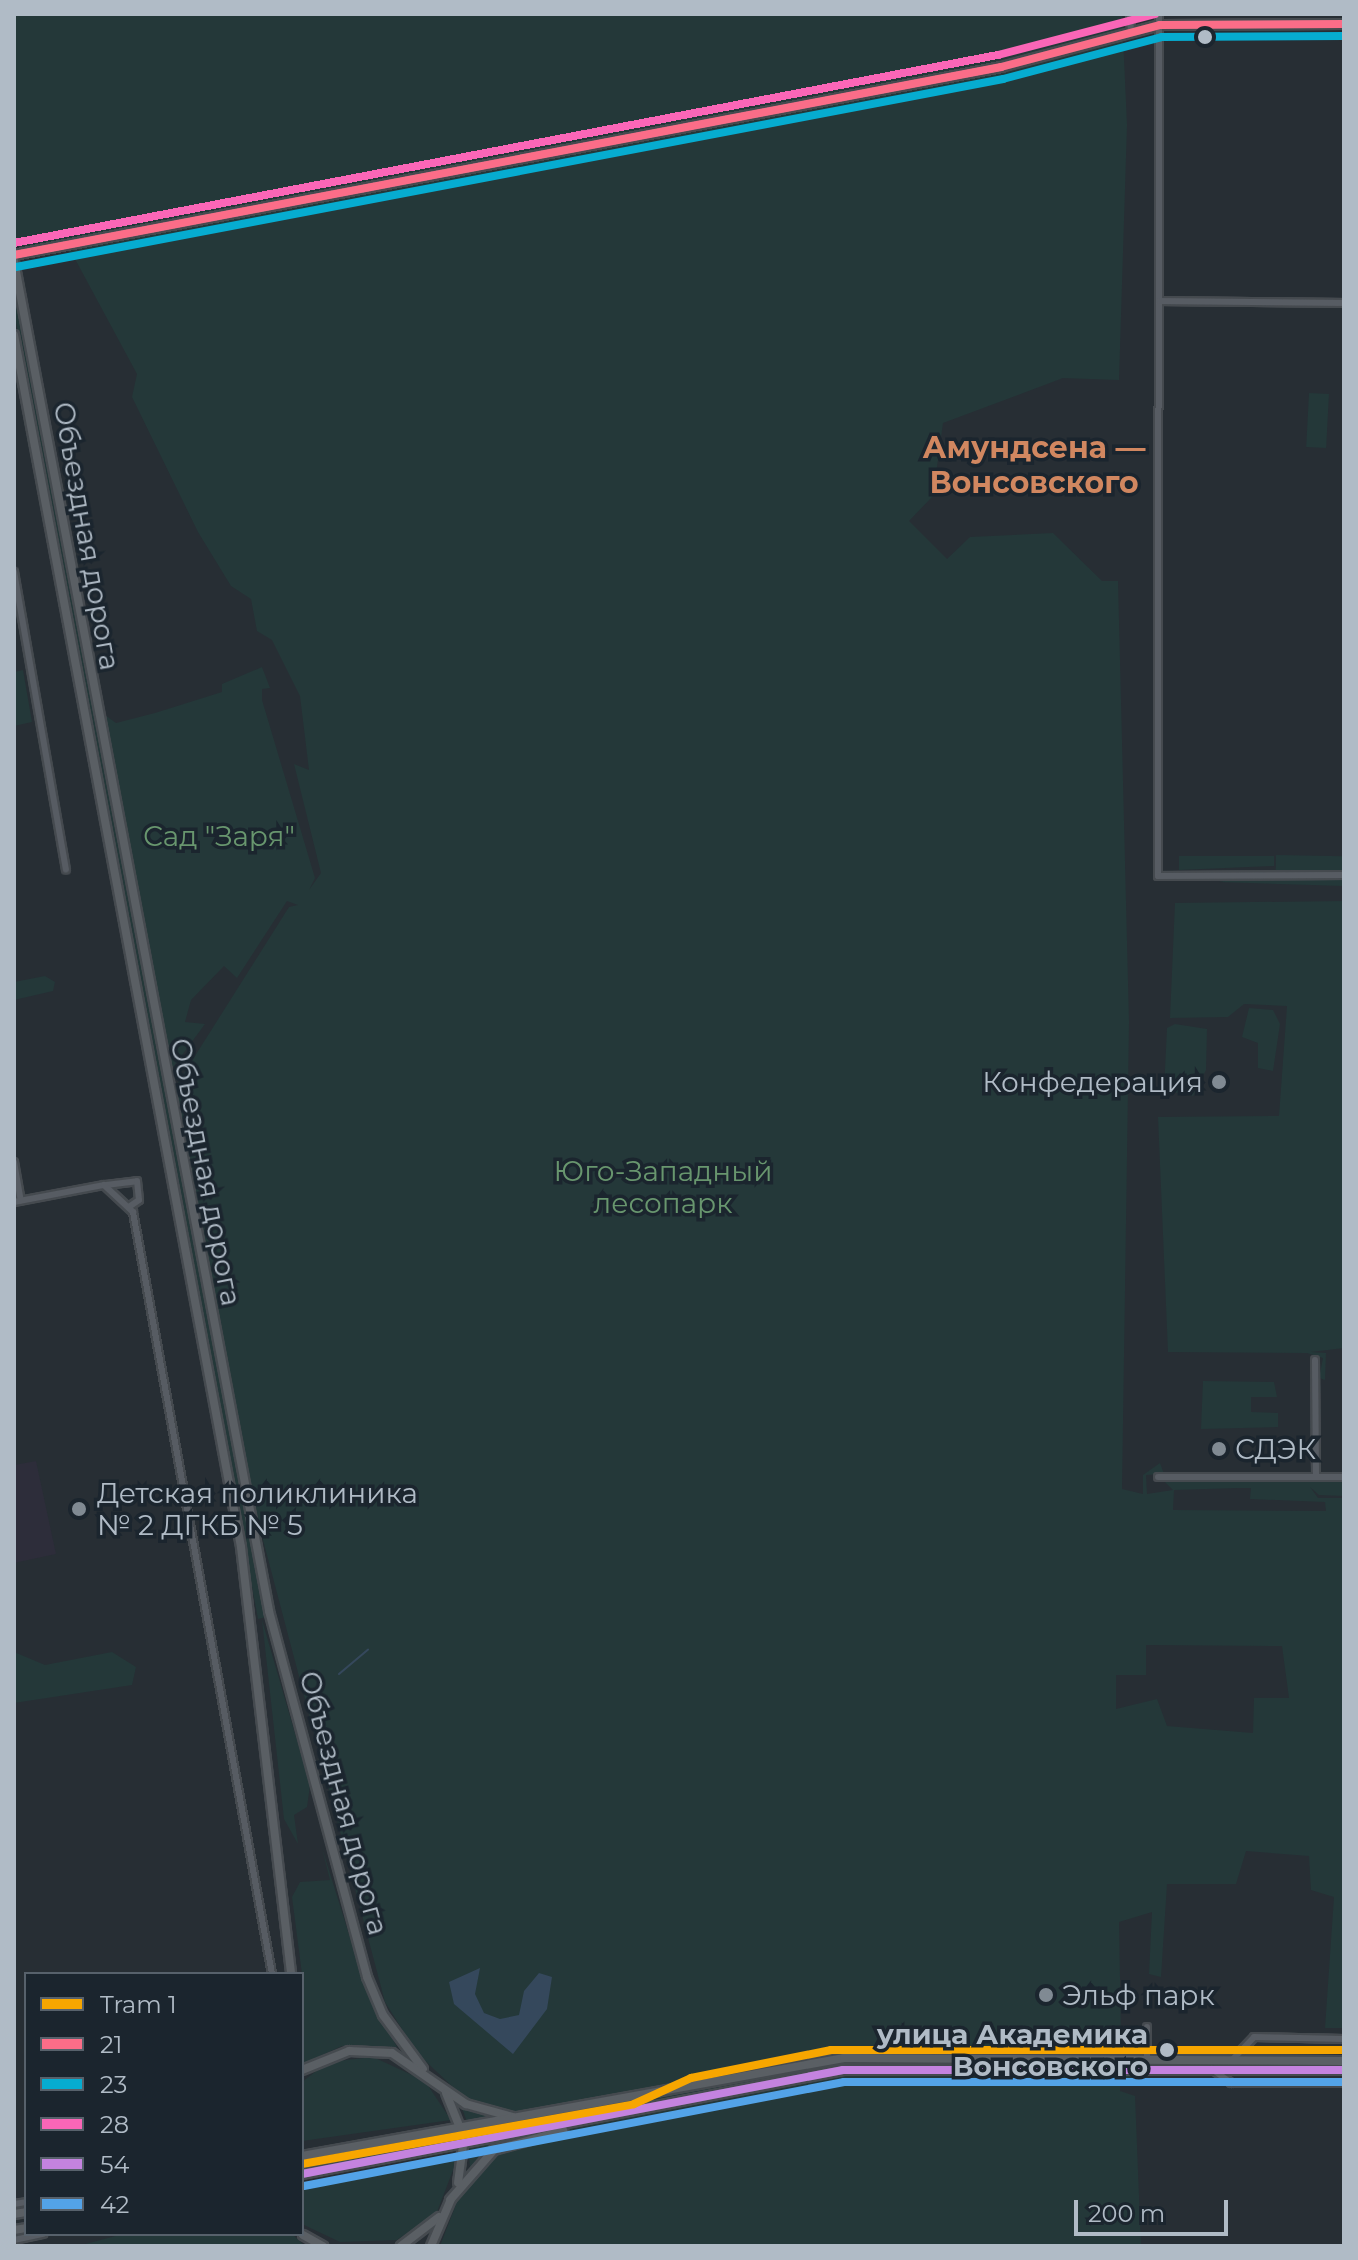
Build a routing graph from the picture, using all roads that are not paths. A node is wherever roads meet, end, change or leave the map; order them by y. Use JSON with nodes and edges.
{"nodes":[{"id":1,"x":1130,"y":14,"type":"edge"},
{"id":2,"x":1159,"y":14,"type":"edge"},
{"id":3,"x":1344,"y":24,"type":"edge"},
{"id":4,"x":1160,"y":25,"type":"junction"},
{"id":5,"x":1131,"y":32,"type":"junction"},
{"id":6,"x":14,"y":258,"type":"edge"},
{"id":7,"x":1160,"y":301,"type":"junction"},
{"id":8,"x":1344,"y":303,"type":"edge"},
{"id":9,"x":14,"y":335,"type":"edge"},
{"id":10,"x":14,"y":572,"type":"edge"},
{"id":11,"x":66,"y":869,"type":"dead end"},
{"id":12,"x":1344,"y":875,"type":"edge"},
{"id":13,"x":14,"y":1162,"type":"edge"},
{"id":14,"x":104,"y":1185,"type":"junction"},
{"id":15,"x":18,"y":1201,"type":"edge"},
{"id":16,"x":130,"y":1206,"type":"junction"},
{"id":17,"x":1315,"y":1360,"type":"dead end"},
{"id":18,"x":1158,"y":1477,"type":"dead end"},
{"id":19,"x":1316,"y":1477,"type":"junction"},
{"id":20,"x":1344,"y":1477,"type":"edge"},
{"id":21,"x":272,"y":1972,"type":"edge"},
{"id":22,"x":291,"y":1972,"type":"edge"},
{"id":23,"x":1147,"y":2027,"type":"dead end"},
{"id":24,"x":1344,"y":2039,"type":"edge"},
{"id":25,"x":1233,"y":2059,"type":"junction"},
{"id":26,"x":1344,"y":2061,"type":"edge"},
{"id":27,"x":1147,"y":2063,"type":"junction"},
{"id":28,"x":1210,"y":2067,"type":"junction"},
{"id":29,"x":304,"y":2069,"type":"edge"},
{"id":30,"x":423,"y":2069,"type":"junction"},
{"id":31,"x":1344,"y":2070,"type":"edge"},
{"id":32,"x":439,"y":2083,"type":"junction"},
{"id":33,"x":1344,"y":2083,"type":"edge"},
{"id":34,"x":628,"y":2112,"type":"junction"},
{"id":35,"x":537,"y":2115,"type":"junction"},
{"id":36,"x":462,"y":2131,"type":"junction"},
{"id":37,"x":464,"y":2145,"type":"junction"},
{"id":38,"x":304,"y":2156,"type":"edge"},
{"id":39,"x":304,"y":2174,"type":"edge"},
{"id":40,"x":450,"y":2200,"type":"junction"},
{"id":41,"x":444,"y":2212,"type":"junction"},
{"id":42,"x":304,"y":2235,"type":"edge"},
{"id":43,"x":323,"y":2246,"type":"edge"},
{"id":44,"x":401,"y":2246,"type":"edge"},
{"id":45,"x":431,"y":2246,"type":"edge"}],
"edges":[{"from":1,"to":5,"type":"street"},
{"from":2,"to":4,"type":"street"},
{"from":3,"to":4,"type":"main road"},
{"from":4,"to":5,"type":"main road"},
{"from":4,"to":7,"type":"street"},
{"from":5,"to":6,"type":"main road"},
{"from":6,"to":30,"type":"main road","name":"Объездная дорога"},
{"from":7,"to":8,"type":"street"},
{"from":7,"to":12,"type":"street"},
{"from":9,"to":22,"type":"main road","name":"Объездная дорога"},
{"from":10,"to":11,"type":"street"},
{"from":13,"to":15,"type":"street"},
{"from":14,"to":15,"type":"street"},
{"from":14,"to":16,"type":"street"},
{"from":14,"to":16,"type":"street"},
{"from":16,"to":21,"type":"street"},
{"from":17,"to":19,"type":"street"},
{"from":18,"to":19,"type":"street"},
{"from":19,"to":20,"type":"street"},
{"from":23,"to":27,"type":"street"},
{"from":24,"to":25,"type":"street"},
{"from":25,"to":26,"type":"main road"},
{"from":25,"to":27,"type":"main road"},
{"from":27,"to":28,"type":"main road"},
{"from":27,"to":34,"type":"main road"},
{"from":27,"to":35,"type":"main road"},
{"from":28,"to":31,"type":"main road"},
{"from":28,"to":33,"type":"street"},
{"from":29,"to":30,"type":"main road"},
{"from":30,"to":32,"type":"main road"},
{"from":32,"to":35,"type":"main road"},
{"from":32,"to":36,"type":"main road"},
{"from":34,"to":37,"type":"main road"},
{"from":34,"to":40,"type":"main road"},
{"from":35,"to":36,"type":"main road"},
{"from":36,"to":37,"type":"main road"},
{"from":36,"to":38,"type":"main road"},
{"from":37,"to":39,"type":"main road"},
{"from":37,"to":40,"type":"main road"},
{"from":40,"to":41,"type":"main road"},
{"from":41,"to":44,"type":"main road"},
{"from":41,"to":45,"type":"main road"},
{"from":42,"to":43,"type":"main road"}]}
